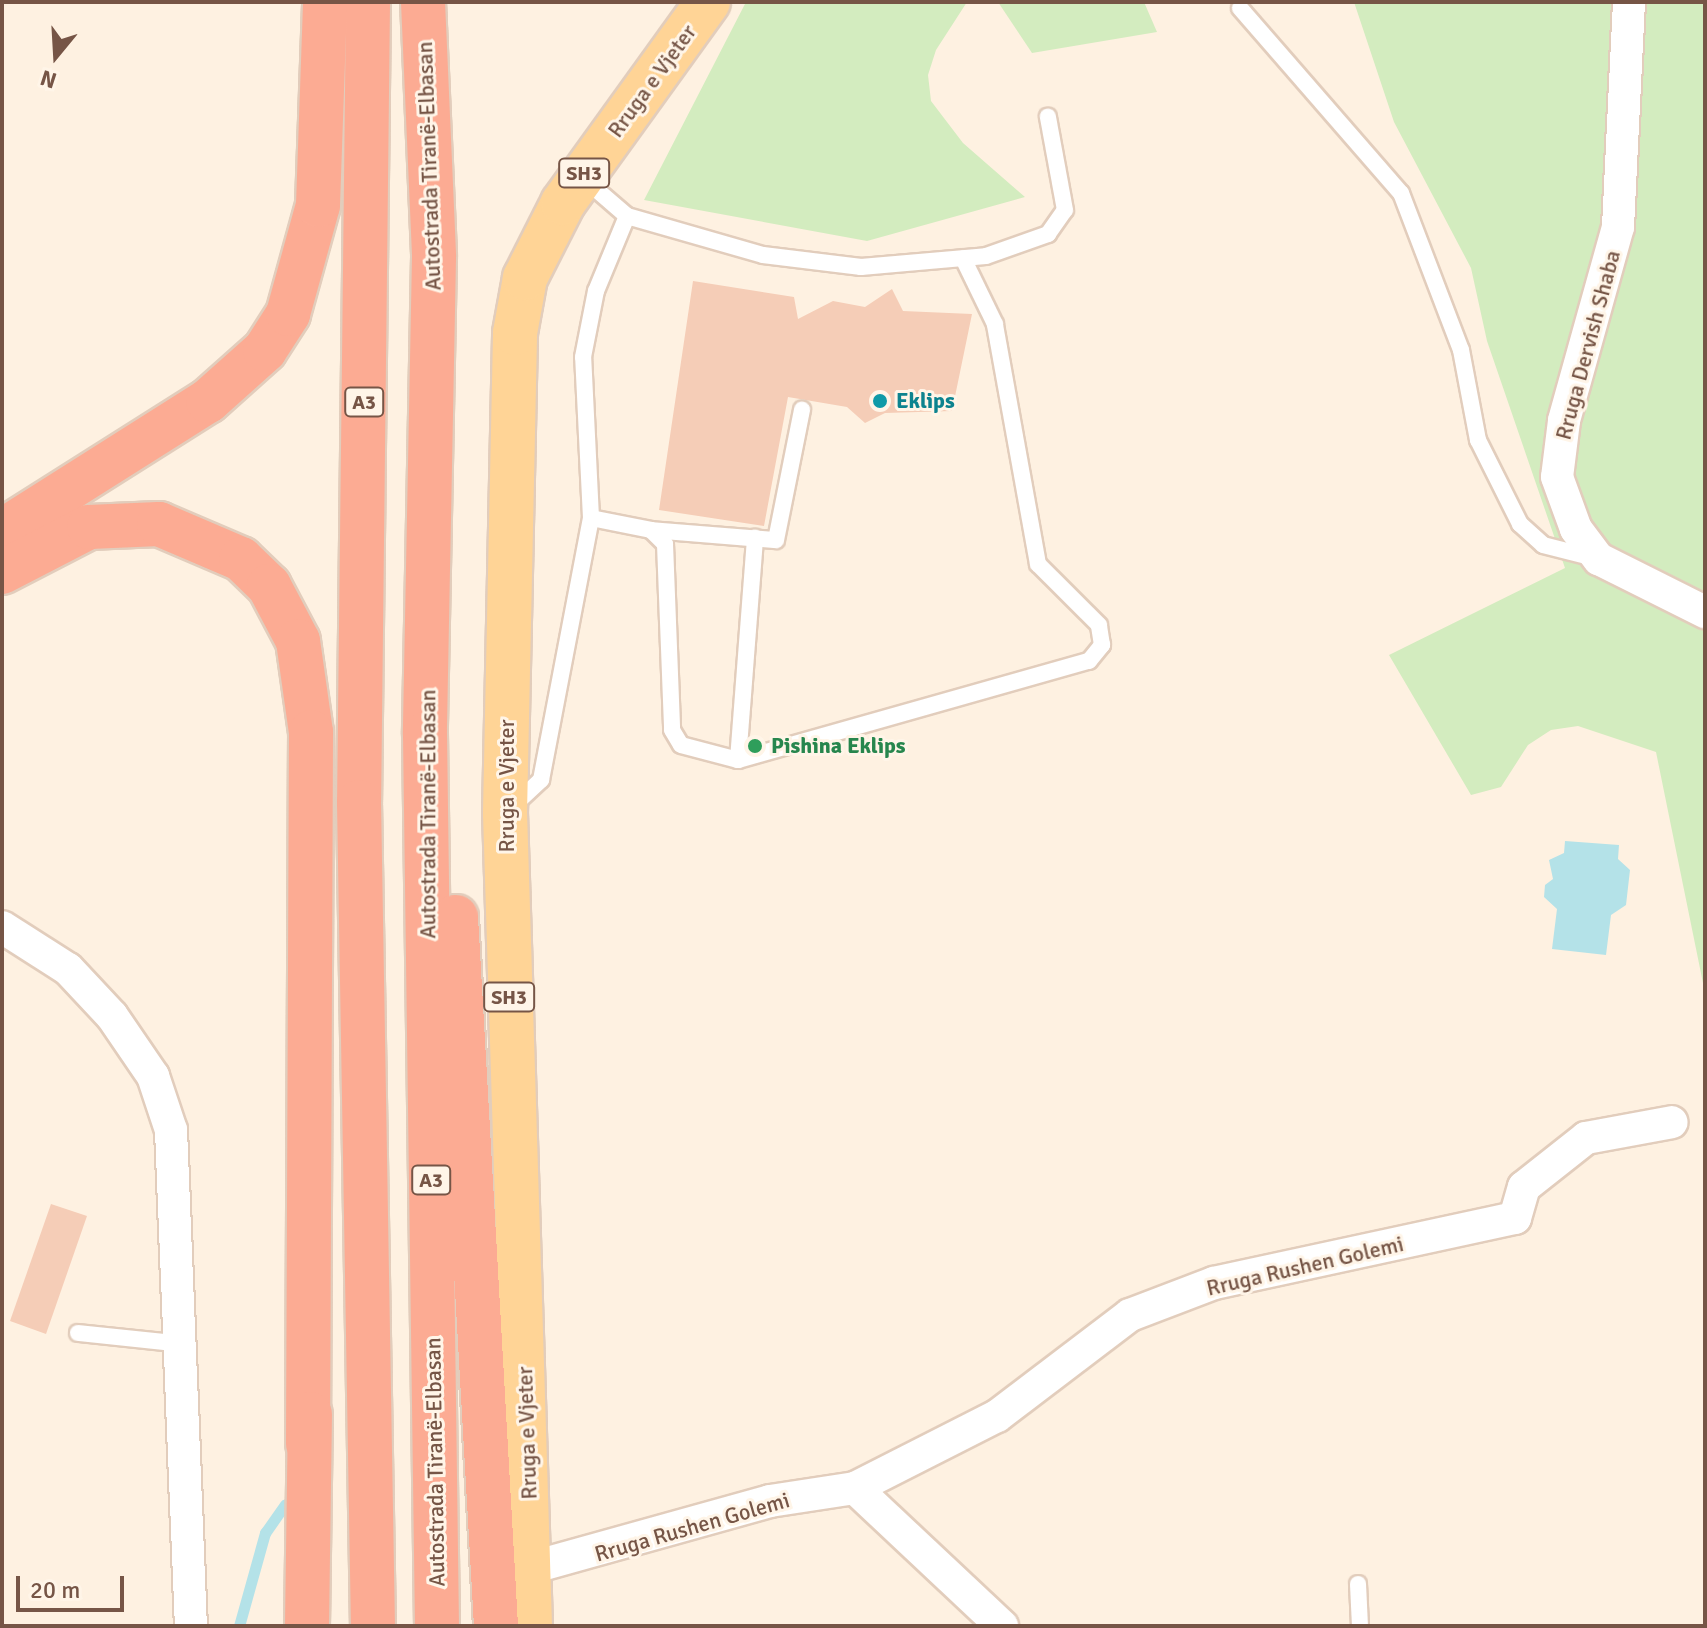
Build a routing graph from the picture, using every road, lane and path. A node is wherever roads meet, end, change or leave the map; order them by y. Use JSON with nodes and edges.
{"nodes":[{"id":1,"x":325,"y":2,"type":"edge"},
{"id":2,"x":368,"y":2,"type":"edge"},
{"id":3,"x":423,"y":2,"type":"edge"},
{"id":4,"x":708,"y":2,"type":"edge"},
{"id":5,"x":1629,"y":2,"type":"edge"},
{"id":6,"x":1240,"y":8,"type":"dead end"},
{"id":7,"x":1048,"y":117,"type":"dead end"},
{"id":8,"x":581,"y":176,"type":"junction"},
{"id":9,"x":627,"y":216,"type":"junction"},
{"id":10,"x":963,"y":258,"type":"junction"},
{"id":11,"x":802,"y":410,"type":"dead end"},
{"id":12,"x":591,"y":518,"type":"junction"},
{"id":13,"x":651,"y":530,"type":"junction"},
{"id":14,"x":2,"y":531,"type":"edge"},
{"id":15,"x":755,"y":538,"type":"junction"},
{"id":16,"x":1599,"y":559,"type":"junction"},
{"id":17,"x":2,"y":572,"type":"edge"},
{"id":18,"x":1705,"y":612,"type":"edge"},
{"id":19,"x":425,"y":734,"type":"junction"},
{"id":20,"x":738,"y":760,"type":"junction"},
{"id":21,"x":359,"y":802,"type":"junction"},
{"id":22,"x":505,"y":813,"type":"junction"},
{"id":23,"x":2,"y":927,"type":"edge"},
{"id":24,"x":1672,"y":1122,"type":"dead end"},
{"id":25,"x":78,"y":1333,"type":"dead end"},
{"id":26,"x":182,"y":1344,"type":"junction"},
{"id":27,"x":308,"y":1444,"type":"junction"},
{"id":28,"x":855,"y":1488,"type":"junction"},
{"id":29,"x":530,"y":1568,"type":"junction"},
{"id":30,"x":1358,"y":1584,"type":"dead end"},
{"id":31,"x":191,"y":1626,"type":"edge"},
{"id":32,"x":307,"y":1626,"type":"edge"},
{"id":33,"x":373,"y":1626,"type":"edge"},
{"id":34,"x":437,"y":1626,"type":"edge"},
{"id":35,"x":496,"y":1626,"type":"edge"},
{"id":36,"x":530,"y":1626,"type":"edge"},
{"id":37,"x":1002,"y":1626,"type":"edge"},
{"id":38,"x":1360,"y":1626,"type":"edge"}],
"edges":[{"from":1,"to":14,"type":"highway"},
{"from":2,"to":21,"type":"highway","number":"A3"},
{"from":3,"to":19,"type":"highway","name":"Autostrada Tiranë-Elbasan","number":"A3"},
{"from":4,"to":8,"type":"main road","name":"Rruga e Vjeter","number":"SH3"},
{"from":5,"to":16,"type":"street","name":"Rruga Dervish Shaba"},
{"from":6,"to":16,"type":"lane"},
{"from":7,"to":10,"type":"lane"},
{"from":8,"to":9,"type":"lane"},
{"from":8,"to":22,"type":"main road","name":"Rruga e Vjeter","number":"SH3"},
{"from":9,"to":10,"type":"lane"},
{"from":9,"to":12,"type":"lane"},
{"from":10,"to":20,"type":"lane"},
{"from":11,"to":15,"type":"lane"},
{"from":12,"to":13,"type":"lane"},
{"from":12,"to":22,"type":"lane"},
{"from":13,"to":15,"type":"lane"},
{"from":13,"to":20,"type":"lane"},
{"from":15,"to":20,"type":"lane"},
{"from":16,"to":18,"type":"street","name":"Rruga Dervish Shaba"},
{"from":17,"to":27,"type":"highway"},
{"from":19,"to":34,"type":"highway","name":"Autostrada Tiranë-Elbasan","number":"A3"},
{"from":19,"to":35,"type":"highway"},
{"from":21,"to":27,"type":"highway"},
{"from":21,"to":33,"type":"highway","number":"A3"},
{"from":22,"to":29,"type":"main road","name":"Rruga e Vjeter","number":"SH3"},
{"from":23,"to":26,"type":"street"},
{"from":24,"to":28,"type":"street","name":"Rruga Rushen Golemi"},
{"from":25,"to":26,"type":"lane"},
{"from":26,"to":31,"type":"street"},
{"from":27,"to":32,"type":"highway"},
{"from":28,"to":29,"type":"street","name":"Rruga Rushen Golemi"},
{"from":28,"to":37,"type":"street"},
{"from":29,"to":36,"type":"main road","name":"Rruga e Vjeter","number":"SH3"},
{"from":30,"to":38,"type":"lane"}]}
